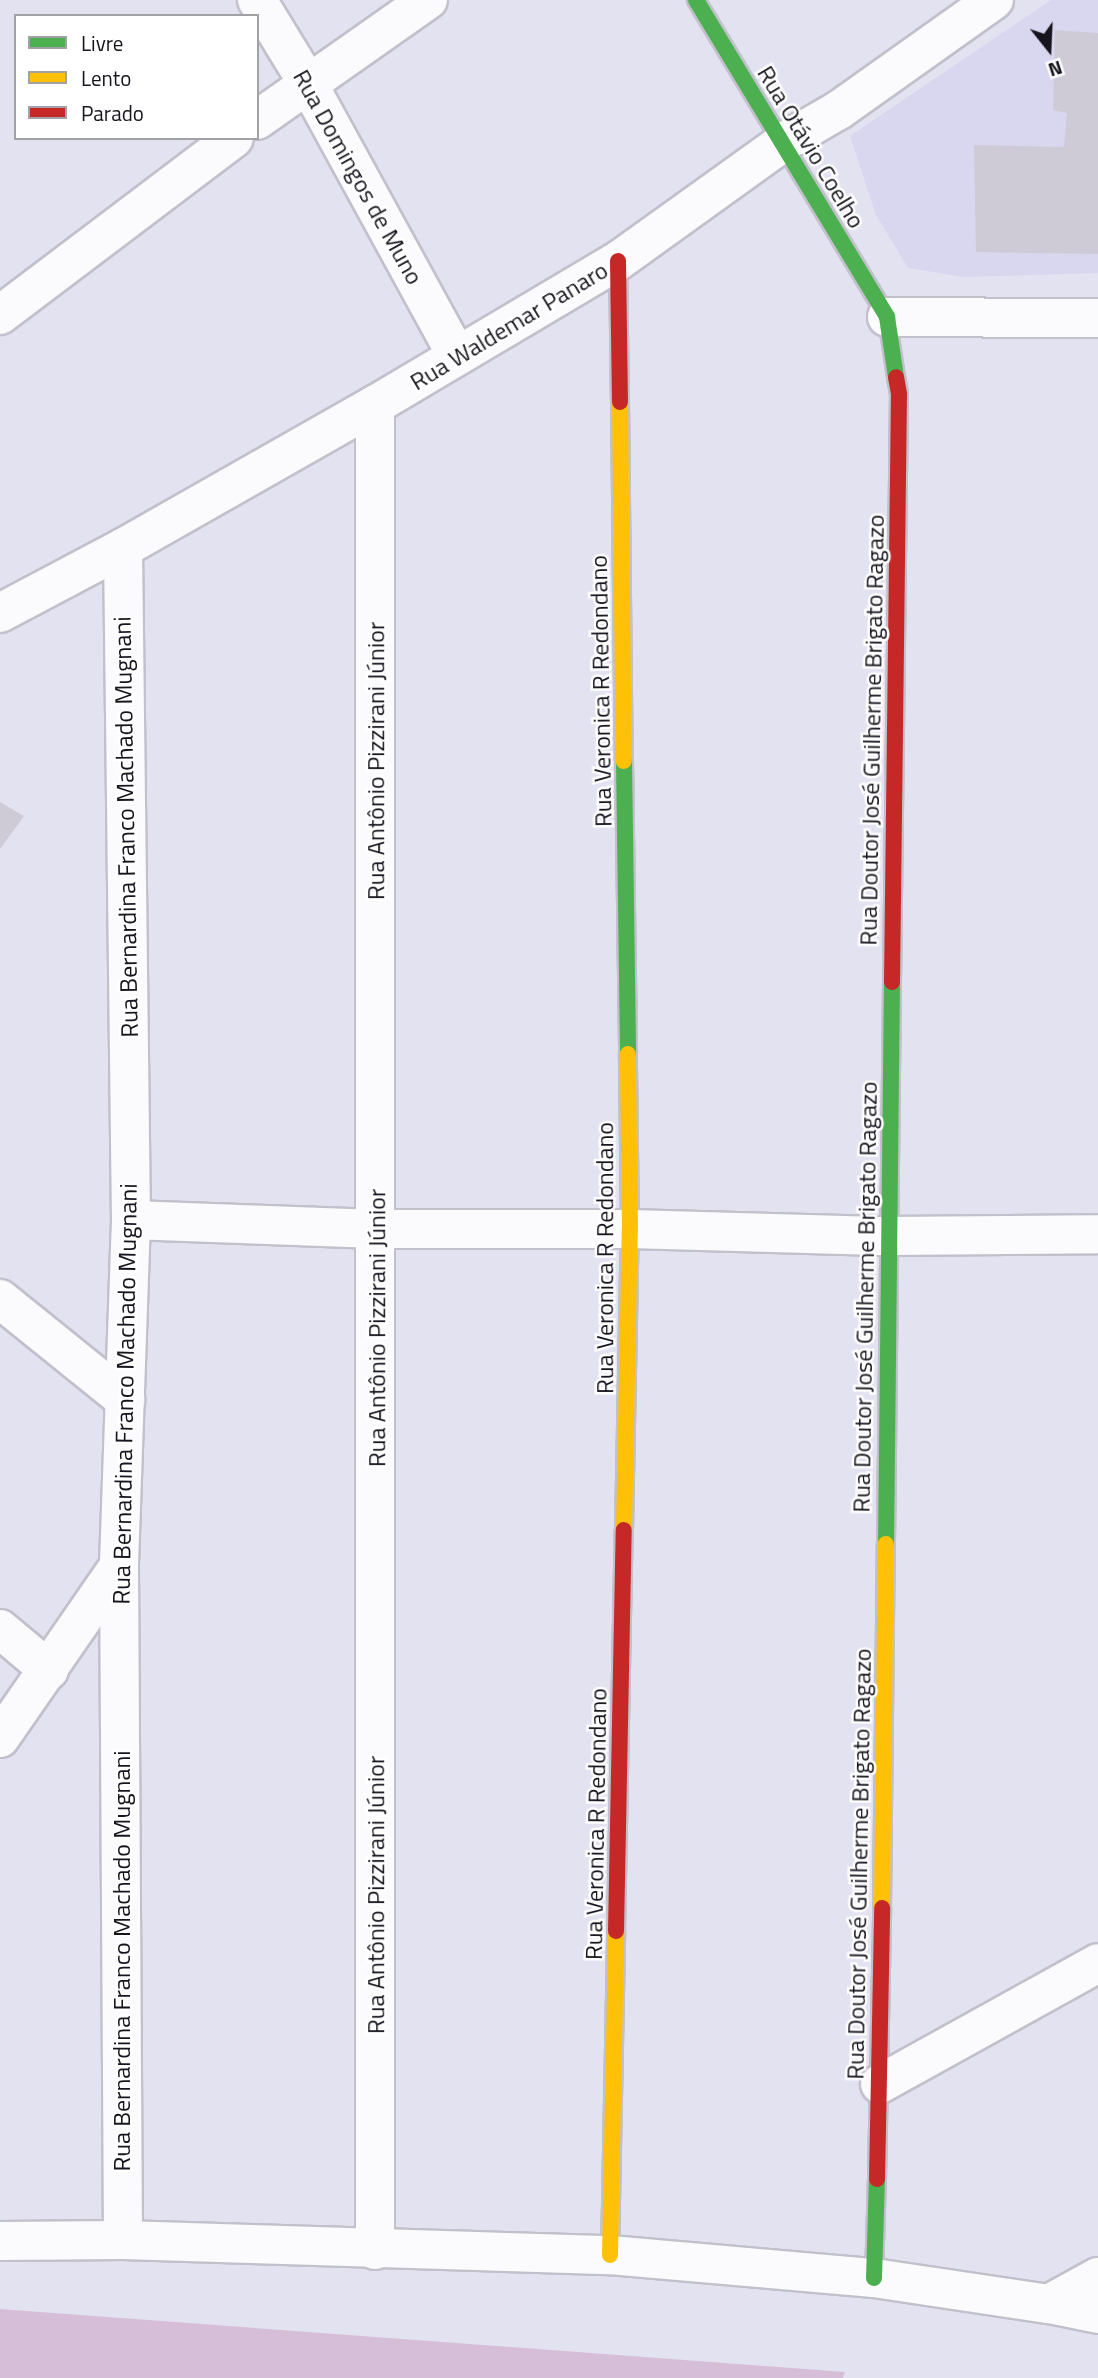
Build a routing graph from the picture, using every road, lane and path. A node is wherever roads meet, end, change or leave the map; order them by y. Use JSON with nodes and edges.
{"nodes":[{"id":1,"x":257,"y":0,"type":"edge"},
{"id":2,"x":428,"y":0,"type":"edge"},
{"id":3,"x":696,"y":0,"type":"edge"},
{"id":4,"x":994,"y":0,"type":"edge"},
{"id":5,"x":307,"y":82,"type":"junction"},
{"id":6,"x":259,"y":118,"type":"edge"},
{"id":7,"x":231,"y":140,"type":"edge"},
{"id":8,"x":782,"y":143,"type":"junction"},
{"id":9,"x":618,"y":261,"type":"junction"},
{"id":10,"x":0,"y":315,"type":"edge"},
{"id":11,"x":887,"y":317,"type":"junction"},
{"id":12,"x":1098,"y":318,"type":"edge"},
{"id":13,"x":457,"y":356,"type":"junction"},
{"id":14,"x":375,"y":405,"type":"junction"},
{"id":15,"x":123,"y":548,"type":"junction"},
{"id":16,"x":0,"y":614,"type":"edge"},
{"id":17,"x":131,"y":1220,"type":"junction"},
{"id":18,"x":377,"y":1228,"type":"junction"},
{"id":19,"x":630,"y":1229,"type":"junction"},
{"id":20,"x":1098,"y":1234,"type":"edge"},
{"id":21,"x":888,"y":1236,"type":"junction"},
{"id":22,"x":0,"y":1299,"type":"edge"},
{"id":23,"x":125,"y":1400,"type":"junction"},
{"id":24,"x":119,"y":1566,"type":"junction"},
{"id":25,"x":0,"y":1629,"type":"edge"},
{"id":26,"x":49,"y":1670,"type":"junction"},
{"id":27,"x":0,"y":1738,"type":"edge"},
{"id":28,"x":1098,"y":1964,"type":"edge"},
{"id":29,"x":880,"y":2084,"type":"junction"},
{"id":30,"x":123,"y":2240,"type":"junction"},
{"id":31,"x":0,"y":2241,"type":"edge"},
{"id":32,"x":375,"y":2250,"type":"junction"},
{"id":33,"x":610,"y":2255,"type":"junction"},
{"id":34,"x":1098,"y":2277,"type":"edge"},
{"id":35,"x":874,"y":2278,"type":"junction"},
{"id":36,"x":1049,"y":2304,"type":"junction"},
{"id":37,"x":1098,"y":2314,"type":"edge"}],
"edges":[{"from":1,"to":5,"type":"street","name":"Rua Domingos de Muno"},
{"from":2,"to":5,"type":"street"},
{"from":3,"to":8,"type":"street","name":"Rua Otávio Coelho"},
{"from":4,"to":8,"type":"street","name":"Rua Waldemar Panaro"},
{"from":5,"to":6,"type":"street"},
{"from":5,"to":13,"type":"street","name":"Rua Domingos de Muno"},
{"from":7,"to":10,"type":"street"},
{"from":8,"to":9,"type":"street","name":"Rua Waldemar Panaro"},
{"from":8,"to":11,"type":"street","name":"Rua Otávio Coelho"},
{"from":9,"to":13,"type":"street","name":"Rua Waldemar Panaro"},
{"from":9,"to":19,"type":"street","name":"Rua Veronica R Redondano"},
{"from":11,"to":12,"type":"street"},
{"from":11,"to":21,"type":"street","name":"Rua Doutor José Guilherme Brigato Ragazo"},
{"from":13,"to":14,"type":"street","name":"Rua Waldemar Panaro"},
{"from":14,"to":15,"type":"street","name":"Rua Waldemar Panaro"},
{"from":14,"to":18,"type":"street","name":"Rua Antônio Pizzirani Júnior"},
{"from":15,"to":16,"type":"street","name":"Rua Waldemar Panaro"},
{"from":15,"to":17,"type":"street","name":"Rua Bernardina Franco Machado Mugnani"},
{"from":17,"to":18,"type":"street"},
{"from":17,"to":23,"type":"street","name":"Rua Bernardina Franco Machado Mugnani"},
{"from":18,"to":19,"type":"street"},
{"from":18,"to":32,"type":"street","name":"Rua Antônio Pizzirani Júnior"},
{"from":19,"to":21,"type":"street"},
{"from":19,"to":33,"type":"street","name":"Rua Veronica R Redondano"},
{"from":20,"to":21,"type":"street"},
{"from":21,"to":29,"type":"street","name":"Rua Doutor José Guilherme Brigato Ragazo"},
{"from":22,"to":23,"type":"street"},
{"from":23,"to":24,"type":"street","name":"Rua Bernardina Franco Machado Mugnani"},
{"from":24,"to":26,"type":"street"},
{"from":24,"to":30,"type":"street","name":"Rua Bernardina Franco Machado Mugnani"},
{"from":25,"to":26,"type":"street"},
{"from":26,"to":27,"type":"street"},
{"from":28,"to":29,"type":"street"},
{"from":29,"to":35,"type":"street","name":"Rua Doutor José Guilherme Brigato Ragazo"},
{"from":30,"to":31,"type":"street"},
{"from":30,"to":32,"type":"street"},
{"from":32,"to":33,"type":"street"},
{"from":33,"to":35,"type":"street"},
{"from":34,"to":36,"type":"street"},
{"from":35,"to":36,"type":"street"},
{"from":36,"to":37,"type":"street"}]}
